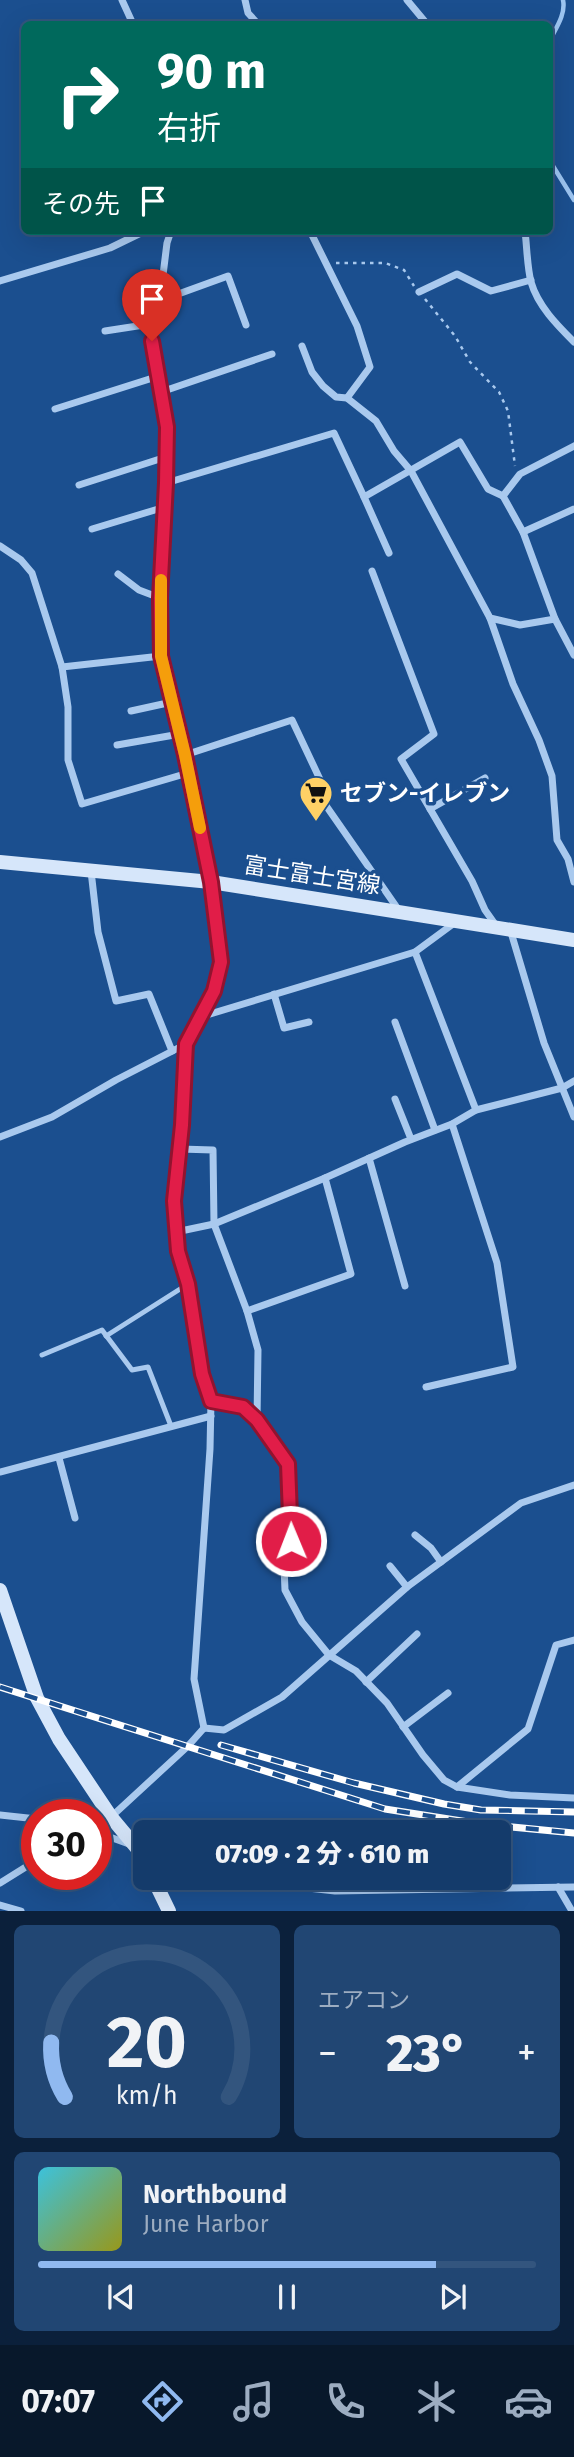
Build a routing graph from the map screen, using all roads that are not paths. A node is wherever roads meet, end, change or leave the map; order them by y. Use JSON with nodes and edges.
{"nodes":[{"id":1,"x":122,"y":0,"type":"edge"},
{"id":2,"x":245,"y":0,"type":"edge"},
{"id":3,"x":407,"y":0,"type":"edge"},
{"id":4,"x":132,"y":21,"type":"edge"},
{"id":5,"x":255,"y":21,"type":"edge"},
{"id":6,"x":424,"y":21,"type":"edge"},
{"id":7,"x":136,"y":235,"type":"edge"},
{"id":8,"x":170,"y":235,"type":"edge"},
{"id":9,"x":312,"y":235,"type":"edge"},
{"id":10,"x":526,"y":235,"type":"edge"},
{"id":11,"x":531,"y":279,"type":"junction"},
{"id":12,"x":0,"y":281,"type":"edge"},
{"id":13,"x":419,"y":292,"type":"road end"},
{"id":14,"x":159,"y":302,"type":"junction"},
{"id":15,"x":157,"y":323,"type":"junction"},
{"id":16,"x":246,"y":325,"type":"dead end"},
{"id":17,"x":106,"y":331,"type":"dead end"},
{"id":18,"x":574,"y":342,"type":"edge"},
{"id":19,"x":302,"y":346,"type":"dead end"},
{"id":20,"x":272,"y":355,"type":"dead end"},
{"id":21,"x":159,"y":376,"type":"junction"},
{"id":22,"x":161,"y":392,"type":"junction"},
{"id":23,"x":347,"y":398,"type":"junction"},
{"id":24,"x":55,"y":409,"type":"dead end"},
{"id":25,"x":574,"y":446,"type":"edge"},
{"id":26,"x":166,"y":457,"type":"junction"},
{"id":27,"x":411,"y":471,"type":"junction"},
{"id":28,"x":166,"y":483,"type":"junction"},
{"id":29,"x":79,"y":485,"type":"dead end"},
{"id":30,"x":503,"y":496,"type":"junction"},
{"id":31,"x":364,"y":497,"type":"junction"},
{"id":32,"x":165,"y":507,"type":"junction"},
{"id":33,"x":574,"y":509,"type":"edge"},
{"id":34,"x":92,"y":529,"type":"dead end"},
{"id":35,"x":523,"y":532,"type":"junction"},
{"id":36,"x":0,"y":546,"type":"edge"},
{"id":37,"x":389,"y":553,"type":"dead end"},
{"id":38,"x":372,"y":571,"type":"dead end"},
{"id":39,"x":118,"y":574,"type":"dead end"},
{"id":40,"x":160,"y":598,"type":"junction"},
{"id":41,"x":490,"y":618,"type":"junction"},
{"id":42,"x":555,"y":619,"type":"junction"},
{"id":43,"x":574,"y":655,"type":"edge"},
{"id":44,"x":161,"y":656,"type":"junction"},
{"id":45,"x":62,"y":667,"type":"junction"},
{"id":46,"x":172,"y":702,"type":"junction"},
{"id":47,"x":131,"y":711,"type":"dead end"},
{"id":48,"x":180,"y":734,"type":"junction"},
{"id":49,"x":117,"y":745,"type":"dead end"},
{"id":50,"x":185,"y":755,"type":"junction"},
{"id":51,"x":188,"y":773,"type":"junction"},
{"id":52,"x":485,"y":778,"type":"dead end"},
{"id":53,"x":430,"y":809,"type":"junction"},
{"id":54,"x":0,"y":862,"type":"edge"},
{"id":55,"x":91,"y":870,"type":"junction"},
{"id":56,"x":211,"y":882,"type":"junction"},
{"id":57,"x":574,"y":882,"type":"edge"},
{"id":58,"x":400,"y":912,"type":"junction"},
{"id":59,"x":458,"y":921,"type":"junction"},
{"id":60,"x":504,"y":929,"type":"junction"},
{"id":61,"x":574,"y":940,"type":"edge"},
{"id":62,"x":415,"y":952,"type":"junction"},
{"id":63,"x":274,"y":994,"type":"junction"},
{"id":64,"x":200,"y":1017,"type":"junction"},
{"id":65,"x":309,"y":1022,"type":"dead end"},
{"id":66,"x":396,"y":1022,"type":"dead end"},
{"id":67,"x":186,"y":1044,"type":"junction"},
{"id":68,"x":172,"y":1051,"type":"junction"},
{"id":69,"x":574,"y":1081,"type":"edge"},
{"id":70,"x":562,"y":1088,"type":"junction"},
{"id":71,"x":396,"y":1099,"type":"dead end"},
{"id":72,"x":476,"y":1110,"type":"junction"},
{"id":73,"x":574,"y":1117,"type":"edge"},
{"id":74,"x":452,"y":1124,"type":"junction"},
{"id":75,"x":435,"y":1130,"type":"junction"},
{"id":76,"x":0,"y":1137,"type":"edge"},
{"id":77,"x":411,"y":1139,"type":"junction"},
{"id":78,"x":180,"y":1149,"type":"junction"},
{"id":79,"x":369,"y":1158,"type":"junction"},
{"id":80,"x":326,"y":1178,"type":"junction"},
{"id":81,"x":214,"y":1224,"type":"junction"},
{"id":82,"x":176,"y":1232,"type":"junction"},
{"id":83,"x":188,"y":1284,"type":"junction"},
{"id":84,"x":405,"y":1286,"type":"dead end"},
{"id":85,"x":247,"y":1311,"type":"junction"},
{"id":86,"x":106,"y":1336,"type":"junction"},
{"id":87,"x":42,"y":1355,"type":"dead end"},
{"id":88,"x":426,"y":1387,"type":"dead end"},
{"id":89,"x":211,"y":1401,"type":"junction"},
{"id":90,"x":211,"y":1416,"type":"junction"},
{"id":91,"x":257,"y":1420,"type":"junction"},
{"id":92,"x":171,"y":1426,"type":"junction"},
{"id":93,"x":60,"y":1458,"type":"junction"},
{"id":94,"x":0,"y":1472,"type":"edge"},
{"id":95,"x":574,"y":1485,"type":"edge"},
{"id":96,"x":75,"y":1518,"type":"dead end"},
{"id":97,"x":415,"y":1535,"type":"dead end"},
{"id":98,"x":441,"y":1562,"type":"junction"},
{"id":99,"x":390,"y":1566,"type":"dead end"},
{"id":100,"x":407,"y":1587,"type":"junction"},
{"id":101,"x":0,"y":1590,"type":"edge"},
{"id":102,"x":417,"y":1634,"type":"dead end"},
{"id":103,"x":574,"y":1640,"type":"edge"},
{"id":104,"x":329,"y":1655,"type":"junction"},
{"id":105,"x":366,"y":1682,"type":"junction"},
{"id":106,"x":448,"y":1693,"type":"dead end"},
{"id":107,"x":403,"y":1727,"type":"junction"},
{"id":108,"x":204,"y":1728,"type":"junction"},
{"id":109,"x":457,"y":1787,"type":"junction"},
{"id":110,"x":574,"y":1798,"type":"edge"},
{"id":111,"x":99,"y":1799,"type":"edge"},
{"id":112,"x":0,"y":1815,"type":"edge"},
{"id":113,"x":112,"y":1816,"type":"edge"},
{"id":114,"x":21,"y":1817,"type":"edge"},
{"id":115,"x":112,"y":1818,"type":"edge"},
{"id":116,"x":112,"y":1838,"type":"edge"},
{"id":117,"x":133,"y":1840,"type":"edge"},
{"id":118,"x":133,"y":1845,"type":"edge"},
{"id":119,"x":21,"y":1870,"type":"edge"},
{"id":120,"x":0,"y":1883,"type":"edge"},
{"id":121,"x":558,"y":1887,"type":"junction"},
{"id":122,"x":574,"y":1887,"type":"edge"},
{"id":123,"x":511,"y":1888,"type":"edge"},
{"id":124,"x":159,"y":1890,"type":"edge"},
{"id":125,"x":326,"y":1890,"type":"edge"},
{"id":126,"x":391,"y":1890,"type":"edge"},
{"id":127,"x":0,"y":1905,"type":"edge"},
{"id":128,"x":21,"y":1911,"type":"edge"},
{"id":129,"x":169,"y":1911,"type":"edge"},
{"id":130,"x":572,"y":1911,"type":"edge"}],
"edges":[{"from":1,"to":4,"type":"street"},
{"from":2,"to":5,"type":"street"},
{"from":3,"to":6,"type":"street"},
{"from":7,"to":12,"type":"street"},
{"from":8,"to":14,"type":"street"},
{"from":9,"to":23,"type":"street"},
{"from":10,"to":11,"type":"street"},
{"from":11,"to":13,"type":"street"},
{"from":11,"to":18,"type":"street"},
{"from":14,"to":15,"type":"street"},
{"from":14,"to":16,"type":"street"},
{"from":15,"to":17,"type":"street"},
{"from":15,"to":21,"type":"street"},
{"from":19,"to":23,"type":"street"},
{"from":20,"to":22,"type":"street"},
{"from":21,"to":22,"type":"street"},
{"from":21,"to":24,"type":"street"},
{"from":22,"to":26,"type":"street"},
{"from":23,"to":27,"type":"street"},
{"from":25,"to":30,"type":"street"},
{"from":26,"to":28,"type":"street"},
{"from":26,"to":29,"type":"street"},
{"from":27,"to":30,"type":"street"},
{"from":27,"to":31,"type":"street"},
{"from":27,"to":41,"type":"street"},
{"from":28,"to":31,"type":"street"},
{"from":28,"to":32,"type":"street"},
{"from":30,"to":35,"type":"street"},
{"from":31,"to":37,"type":"street"},
{"from":32,"to":34,"type":"street"},
{"from":32,"to":40,"type":"street"},
{"from":33,"to":35,"type":"street"},
{"from":35,"to":42,"type":"street"},
{"from":36,"to":45,"type":"street"},
{"from":38,"to":53,"type":"street"},
{"from":39,"to":40,"type":"street"},
{"from":40,"to":44,"type":"street"},
{"from":41,"to":42,"type":"street"},
{"from":41,"to":57,"type":"street"},
{"from":42,"to":43,"type":"street"},
{"from":44,"to":45,"type":"street"},
{"from":44,"to":46,"type":"street"},
{"from":45,"to":51,"type":"street"},
{"from":46,"to":47,"type":"street"},
{"from":46,"to":48,"type":"street"},
{"from":48,"to":49,"type":"street"},
{"from":48,"to":50,"type":"street"},
{"from":50,"to":51,"type":"street"},
{"from":50,"to":58,"type":"street"},
{"from":51,"to":56,"type":"street"},
{"from":52,"to":53,"type":"street"},
{"from":53,"to":60,"type":"street"},
{"from":54,"to":55,"type":"main road","name":"富士富士宮線"},
{"from":55,"to":56,"type":"main road","name":"富士富士宮線"},
{"from":55,"to":68,"type":"street"},
{"from":56,"to":58,"type":"main road","name":"富士富士宮線"},
{"from":56,"to":64,"type":"street"},
{"from":58,"to":59,"type":"main road","name":"富士富士宮線"},
{"from":59,"to":60,"type":"main road","name":"富士富士宮線"},
{"from":59,"to":62,"type":"street"},
{"from":60,"to":61,"type":"main road","name":"富士富士宮線"},
{"from":60,"to":70,"type":"street"},
{"from":62,"to":63,"type":"street"},
{"from":62,"to":72,"type":"street"},
{"from":63,"to":64,"type":"street"},
{"from":63,"to":65,"type":"street"},
{"from":64,"to":67,"type":"street"},
{"from":66,"to":75,"type":"street"},
{"from":67,"to":68,"type":"street"},
{"from":67,"to":78,"type":"street"},
{"from":68,"to":76,"type":"street"},
{"from":69,"to":70,"type":"street"},
{"from":70,"to":72,"type":"street"},
{"from":70,"to":73,"type":"street"},
{"from":71,"to":77,"type":"street"},
{"from":72,"to":74,"type":"street"},
{"from":74,"to":75,"type":"street"},
{"from":74,"to":88,"type":"street"},
{"from":75,"to":77,"type":"street"},
{"from":77,"to":79,"type":"street"},
{"from":78,"to":81,"type":"street"},
{"from":78,"to":82,"type":"street"},
{"from":79,"to":80,"type":"street"},
{"from":79,"to":84,"type":"street"},
{"from":80,"to":81,"type":"street"},
{"from":80,"to":85,"type":"street"},
{"from":81,"to":82,"type":"street"},
{"from":81,"to":85,"type":"street"},
{"from":82,"to":83,"type":"street"},
{"from":83,"to":86,"type":"lane"},
{"from":83,"to":89,"type":"street"},
{"from":85,"to":91,"type":"street"},
{"from":86,"to":87,"type":"lane"},
{"from":86,"to":92,"type":"lane"},
{"from":89,"to":90,"type":"street"},
{"from":89,"to":91,"type":"street"},
{"from":90,"to":92,"type":"street"},
{"from":90,"to":108,"type":"street"},
{"from":91,"to":104,"type":"street"},
{"from":92,"to":93,"type":"street"},
{"from":93,"to":94,"type":"street"},
{"from":93,"to":96,"type":"street"},
{"from":95,"to":98,"type":"street"},
{"from":97,"to":98,"type":"street"},
{"from":98,"to":100,"type":"street"},
{"from":99,"to":100,"type":"street"},
{"from":100,"to":104,"type":"street"},
{"from":101,"to":111,"type":"main road"},
{"from":102,"to":105,"type":"street"},
{"from":103,"to":109,"type":"street"},
{"from":104,"to":105,"type":"street"},
{"from":104,"to":108,"type":"street"},
{"from":105,"to":107,"type":"street"},
{"from":106,"to":107,"type":"street"},
{"from":107,"to":109,"type":"street"},
{"from":108,"to":113,"type":"street"},
{"from":109,"to":110,"type":"street"},
{"from":112,"to":114,"type":"street"},
{"from":115,"to":117,"type":"main road"},
{"from":116,"to":118,"type":"street"},
{"from":119,"to":120,"type":"street"},
{"from":121,"to":122,"type":"street"},
{"from":121,"to":123,"type":"street"},
{"from":121,"to":130,"type":"street"},
{"from":124,"to":129,"type":"main road"},
{"from":125,"to":126,"type":"street"},
{"from":127,"to":128,"type":"street"}]}
